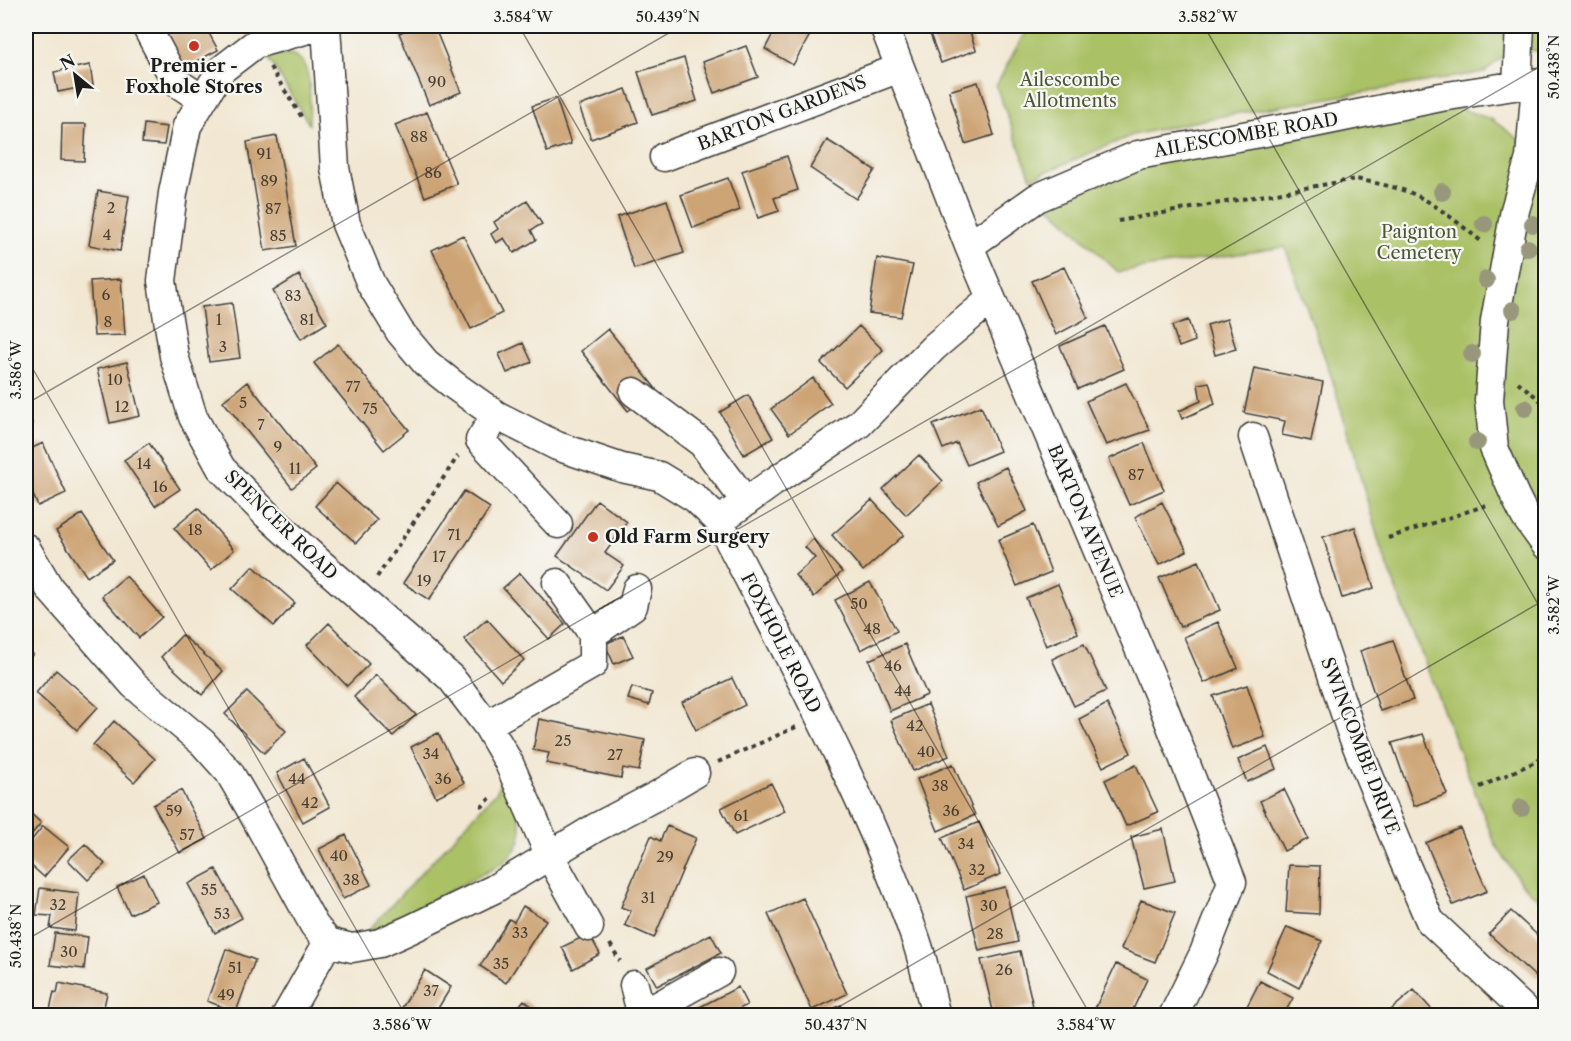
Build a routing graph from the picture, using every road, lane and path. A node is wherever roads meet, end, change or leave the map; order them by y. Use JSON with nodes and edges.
{"nodes":[{"id":1,"x":146,"y":26,"type":"edge"},
{"id":2,"x":326,"y":26,"type":"edge"},
{"id":3,"x":884,"y":26,"type":"edge"},
{"id":4,"x":1520,"y":26,"type":"edge"},
{"id":5,"x":304,"y":28,"type":"edge"},
{"id":6,"x":255,"y":44,"type":"junction"},
{"id":7,"x":900,"y":68,"type":"junction"},
{"id":8,"x":1533,"y":83,"type":"edge"},
{"id":9,"x":203,"y":100,"type":"junction"},
{"id":10,"x":304,"y":120,"type":"dead end"},
{"id":11,"x":664,"y":157,"type":"dead end"},
{"id":12,"x":1118,"y":221,"type":"dead end"},
{"id":13,"x":969,"y":246,"type":"junction"},
{"id":14,"x":1506,"y":259,"type":"junction"},
{"id":15,"x":991,"y":299,"type":"junction"},
{"id":16,"x":634,"y":392,"type":"dead end"},
{"id":17,"x":496,"y":415,"type":"junction"},
{"id":18,"x":1253,"y":437,"type":"dead end"},
{"id":19,"x":463,"y":447,"type":"dead end"},
{"id":20,"x":1515,"y":496,"type":"junction"},
{"id":21,"x":746,"y":501,"type":"junction"},
{"id":22,"x":719,"y":521,"type":"junction"},
{"id":23,"x":558,"y":524,"type":"dead end"},
{"id":24,"x":1388,"y":538,"type":"dead end"},
{"id":25,"x":1545,"y":545,"type":"edge"},
{"id":26,"x":26,"y":548,"type":"edge"},
{"id":27,"x":381,"y":571,"type":"dead end"},
{"id":28,"x":556,"y":583,"type":"dead end"},
{"id":29,"x":637,"y":589,"type":"dead end"},
{"id":30,"x":593,"y":634,"type":"junction"},
{"id":31,"x":819,"y":717,"type":"junction"},
{"id":32,"x":487,"y":725,"type":"junction"},
{"id":33,"x":1545,"y":757,"type":"edge"},
{"id":34,"x":695,"y":773,"type":"joint"},
{"id":35,"x":1480,"y":787,"type":"dead end"},
{"id":36,"x":497,"y":791,"type":"dead end"},
{"id":37,"x":482,"y":808,"type":"dead end"},
{"id":38,"x":550,"y":856,"type":"junction"},
{"id":39,"x":589,"y":927,"type":"dead end"},
{"id":40,"x":328,"y":942,"type":"junction"},
{"id":41,"x":719,"y":972,"type":"dead end"},
{"id":42,"x":634,"y":985,"type":"dead end"},
{"id":43,"x":642,"y":1015,"type":"edge"},
{"id":44,"x":286,"y":1016,"type":"edge"},
{"id":45,"x":936,"y":1016,"type":"edge"},
{"id":46,"x":1173,"y":1016,"type":"edge"},
{"id":47,"x":1531,"y":1016,"type":"edge"}],
"edges":[{"from":1,"to":9,"type":"street"},
{"from":2,"to":17,"type":"street","name":"FOXHOLE ROAD"},
{"from":3,"to":7,"type":"street","name":"BARTON AVENUE"},
{"from":4,"to":8,"type":"street"},
{"from":5,"to":6,"type":"street","name":"SPENCER ROAD"},
{"from":6,"to":9,"type":"street","name":"SPENCER ROAD"},
{"from":6,"to":10,"type":"path"},
{"from":7,"to":11,"type":"street","name":"BARTON GARDENS"},
{"from":7,"to":13,"type":"street","name":"BARTON AVENUE"},
{"from":8,"to":13,"type":"street","name":"AILESCOMBE ROAD"},
{"from":8,"to":14,"type":"street"},
{"from":9,"to":32,"type":"street","name":"SPENCER ROAD"},
{"from":12,"to":14,"type":"path"},
{"from":13,"to":15,"type":"street","name":"BARTON AVENUE"},
{"from":14,"to":20,"type":"street"},
{"from":15,"to":21,"type":"street"},
{"from":15,"to":46,"type":"street","name":"BARTON AVENUE"},
{"from":16,"to":21,"type":"street"},
{"from":17,"to":22,"type":"street","name":"FOXHOLE ROAD"},
{"from":17,"to":23,"type":"street"},
{"from":18,"to":47,"type":"street","name":"SWINCOMBE DRIVE"},
{"from":19,"to":27,"type":"path"},
{"from":20,"to":24,"type":"path"},
{"from":20,"to":25,"type":"street"},
{"from":21,"to":22,"type":"street"},
{"from":22,"to":31,"type":"street","name":"FOXHOLE ROAD"},
{"from":26,"to":40,"type":"street"},
{"from":28,"to":30,"type":"street"},
{"from":29,"to":30,"type":"street"},
{"from":30,"to":32,"type":"street"},
{"from":31,"to":34,"type":"path"},
{"from":31,"to":45,"type":"street","name":"FOXHOLE ROAD"},
{"from":32,"to":38,"type":"street","name":"SPENCER ROAD"},
{"from":33,"to":35,"type":"path"},
{"from":34,"to":38,"type":"street"},
{"from":36,"to":37,"type":"path"},
{"from":38,"to":39,"type":"street","name":"SPENCER ROAD"},
{"from":38,"to":40,"type":"street"},
{"from":40,"to":44,"type":"street"},
{"from":41,"to":43,"type":"street"},
{"from":42,"to":43,"type":"street"}]}
